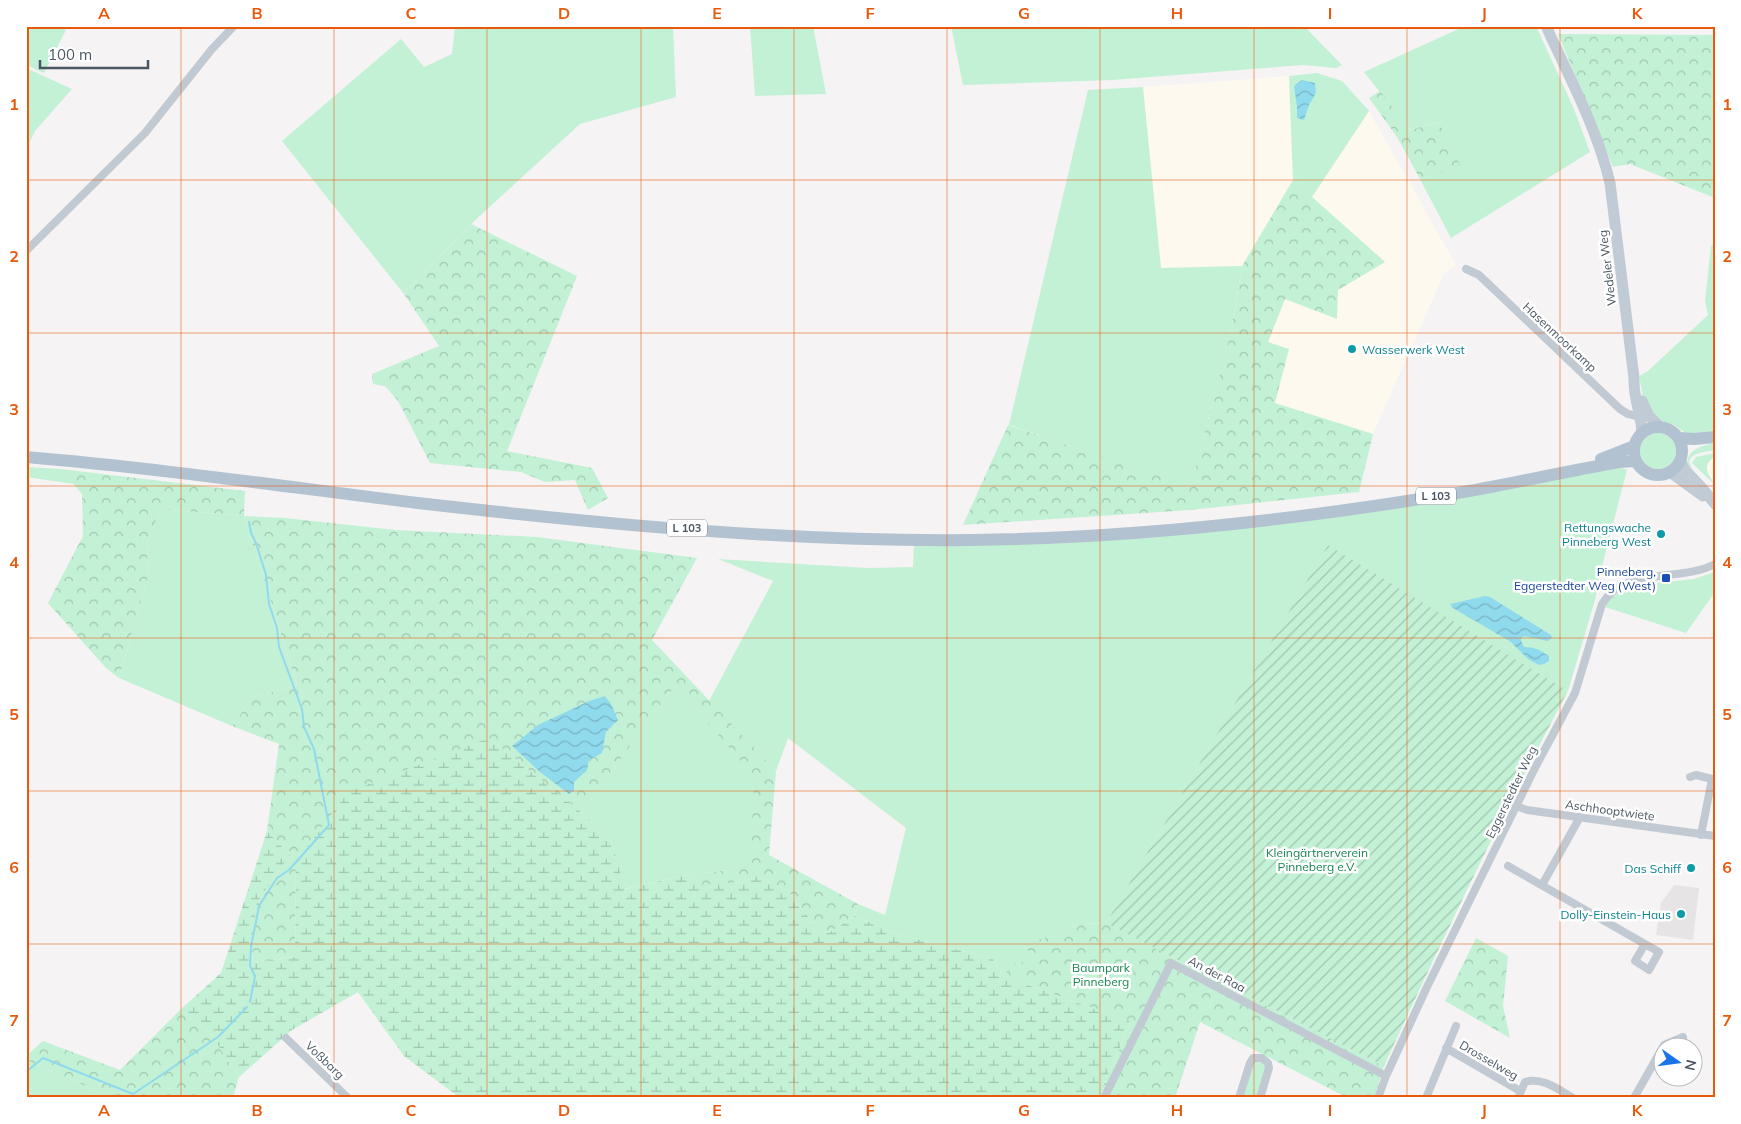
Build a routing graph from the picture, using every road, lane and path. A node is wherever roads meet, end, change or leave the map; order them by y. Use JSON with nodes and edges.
{"nodes":[{"id":1,"x":234,"y":26,"type":"edge"},
{"id":2,"x":1546,"y":26,"type":"edge"},
{"id":3,"x":26,"y":251,"type":"edge"},
{"id":4,"x":1466,"y":269,"type":"dead end"},
{"id":5,"x":1634,"y":378,"type":"junction"},
{"id":6,"x":1641,"y":417,"type":"junction"},
{"id":7,"x":1659,"y":426,"type":"junction"},
{"id":8,"x":1642,"y":432,"type":"junction"},
{"id":9,"x":1679,"y":438,"type":"junction"},
{"id":10,"x":1634,"y":446,"type":"junction"},
{"id":11,"x":26,"y":457,"type":"edge"},
{"id":12,"x":1681,"y":457,"type":"junction"},
{"id":13,"x":1636,"y":461,"type":"junction"},
{"id":14,"x":1573,"y":470,"type":"junction"},
{"id":15,"x":1670,"y":472,"type":"junction"},
{"id":16,"x":1712,"y":501,"type":"edge"},
{"id":17,"x":1715,"y":564,"type":"edge"},
{"id":18,"x":1690,"y":778,"type":"dead end"},
{"id":19,"x":1516,"y":806,"type":"junction"},
{"id":20,"x":1580,"y":817,"type":"junction"},
{"id":21,"x":1700,"y":835,"type":"junction"},
{"id":22,"x":1715,"y":836,"type":"edge"},
{"id":23,"x":1508,"y":866,"type":"dead end"},
{"id":24,"x":1542,"y":885,"type":"junction"},
{"id":25,"x":1645,"y":944,"type":"dead end"},
{"id":26,"x":1456,"y":1026,"type":"dead end"},
{"id":27,"x":286,"y":1038,"type":"dead end"},
{"id":28,"x":1446,"y":1048,"type":"junction"},
{"id":29,"x":1654,"y":1063,"type":"edge"},
{"id":30,"x":1386,"y":1076,"type":"junction"},
{"id":31,"x":1519,"y":1094,"type":"edge"},
{"id":32,"x":348,"y":1098,"type":"edge"},
{"id":33,"x":1104,"y":1098,"type":"edge"},
{"id":34,"x":1239,"y":1098,"type":"edge"},
{"id":35,"x":1260,"y":1098,"type":"edge"},
{"id":36,"x":1378,"y":1098,"type":"edge"},
{"id":37,"x":1426,"y":1098,"type":"edge"},
{"id":38,"x":1572,"y":1098,"type":"edge"},
{"id":39,"x":1634,"y":1098,"type":"edge"}],
"edges":[{"from":1,"to":3,"type":"street"},
{"from":2,"to":5,"type":"main road","name":"Wedeler Weg"},
{"from":4,"to":6,"type":"street","name":"Hasenmoorkamp"},
{"from":5,"to":6,"type":"main road","name":"Wedeler Weg"},
{"from":5,"to":7,"type":"main road","name":"Wedeler Weg"},
{"from":6,"to":8,"type":"main road","name":"Wedeler Weg"},
{"from":7,"to":8,"type":"main road"},
{"from":7,"to":9,"type":"main road"},
{"from":8,"to":10,"type":"main road"},
{"from":9,"to":12,"type":"main road"},
{"from":9,"to":12,"type":"main road"},
{"from":10,"to":13,"type":"main road"},
{"from":10,"to":14,"type":"main road","number":"L 103"},
{"from":11,"to":14,"type":"main road","number":"L 103"},
{"from":12,"to":15,"type":"main road"},
{"from":12,"to":16,"type":"main road"},
{"from":13,"to":14,"type":"main road","number":"L 103"},
{"from":13,"to":15,"type":"main road"},
{"from":15,"to":16,"type":"main road"},
{"from":17,"to":19,"type":"street","name":"Eggerstedter Weg"},
{"from":18,"to":21,"type":"street"},
{"from":19,"to":20,"type":"street","name":"Aschhooptwiete"},
{"from":19,"to":30,"type":"street","name":"Eggerstedter Weg"},
{"from":20,"to":21,"type":"street","name":"Aschhooptwiete"},
{"from":20,"to":24,"type":"street"},
{"from":21,"to":22,"type":"street","name":"Aschhooptwiete"},
{"from":23,"to":24,"type":"street"},
{"from":24,"to":25,"type":"street"},
{"from":26,"to":28,"type":"street","name":"Drosselweg"},
{"from":27,"to":32,"type":"street","name":"Voßbarg"},
{"from":28,"to":31,"type":"street","name":"Drosselweg"},
{"from":28,"to":37,"type":"street","name":"Drosselweg"},
{"from":29,"to":39,"type":"street"},
{"from":30,"to":33,"type":"street","name":"An der Raa"},
{"from":30,"to":36,"type":"street","name":"Eggerstedter Weg"},
{"from":31,"to":38,"type":"street","name":"Drosselweg"},
{"from":34,"to":35,"type":"street"}]}
